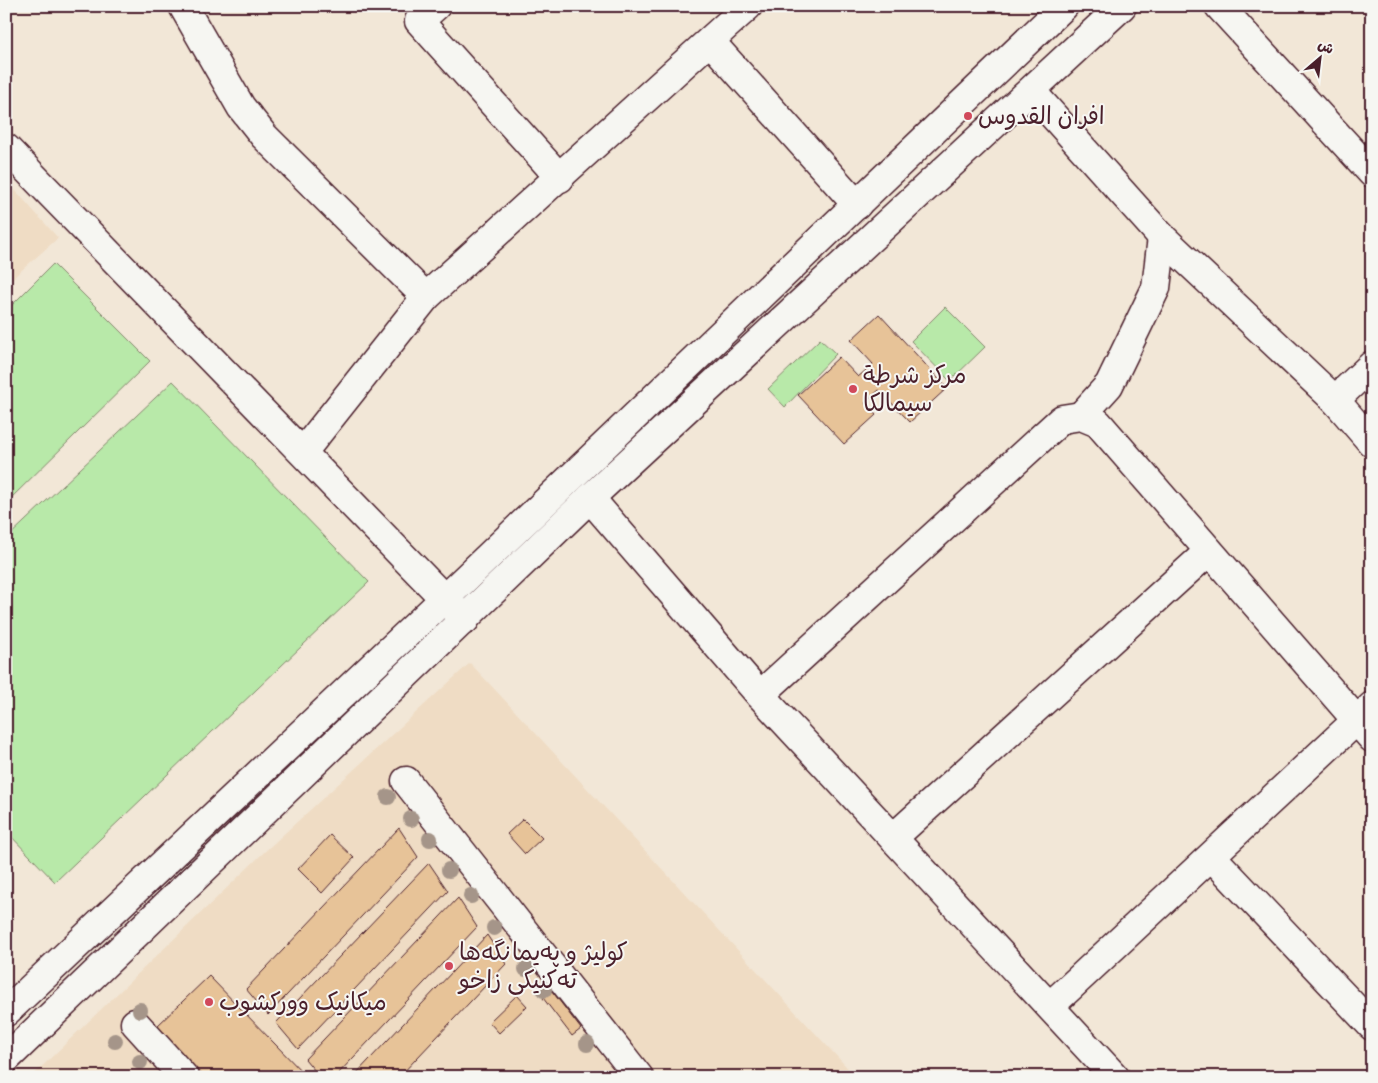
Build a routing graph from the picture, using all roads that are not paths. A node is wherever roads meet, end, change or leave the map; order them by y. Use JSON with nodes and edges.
{"nodes":[{"id":1,"x":183,"y":6,"type":"edge"},
{"id":2,"x":748,"y":6,"type":"edge"},
{"id":3,"x":1064,"y":6,"type":"edge"},
{"id":4,"x":1122,"y":6,"type":"edge"},
{"id":5,"x":1219,"y":6,"type":"edge"},
{"id":6,"x":420,"y":11,"type":"edge"},
{"id":7,"x":710,"y":42,"type":"junction"},
{"id":8,"x":1032,"y":92,"type":"junction"},
{"id":9,"x":6,"y":148,"type":"edge"},
{"id":10,"x":1372,"y":173,"type":"edge"},
{"id":11,"x":560,"y":178,"type":"junction"},
{"id":12,"x":856,"y":205,"type":"junction"},
{"id":13,"x":1162,"y":237,"type":"junction"},
{"id":14,"x":426,"y":296,"type":"junction"},
{"id":15,"x":1372,"y":364,"type":"edge"},
{"id":16,"x":1335,"y":400,"type":"junction"},
{"id":17,"x":1081,"y":416,"type":"junction"},
{"id":18,"x":1372,"y":443,"type":"edge"},
{"id":19,"x":303,"y":452,"type":"junction"},
{"id":20,"x":590,"y":498,"type":"junction"},
{"id":21,"x":1208,"y":552,"type":"junction"},
{"id":22,"x":444,"y":598,"type":"junction"},
{"id":23,"x":465,"y":620,"type":"junction"},
{"id":24,"x":760,"y":695,"type":"junction"},
{"id":25,"x":1367,"y":721,"type":"edge"},
{"id":26,"x":406,"y":781,"type":"dead end"},
{"id":27,"x":893,"y":838,"type":"junction"},
{"id":28,"x":1212,"y":857,"type":"junction"},
{"id":29,"x":1050,"y":1006,"type":"junction"},
{"id":30,"x":6,"y":1012,"type":"edge"},
{"id":31,"x":134,"y":1024,"type":"dead end"},
{"id":32,"x":1372,"y":1026,"type":"edge"},
{"id":33,"x":6,"y":1060,"type":"edge"},
{"id":34,"x":184,"y":1077,"type":"edge"},
{"id":35,"x":639,"y":1077,"type":"edge"},
{"id":36,"x":1116,"y":1077,"type":"edge"}],
"edges":[{"from":1,"to":14,"type":"street"},
{"from":2,"to":7,"type":"street"},
{"from":3,"to":12,"type":"street"},
{"from":4,"to":8,"type":"street"},
{"from":5,"to":10,"type":"street"},
{"from":6,"to":11,"type":"street"},
{"from":7,"to":11,"type":"street"},
{"from":7,"to":12,"type":"street"},
{"from":8,"to":13,"type":"street"},
{"from":8,"to":20,"type":"street"},
{"from":9,"to":19,"type":"street"},
{"from":11,"to":14,"type":"street"},
{"from":12,"to":22,"type":"street"},
{"from":13,"to":16,"type":"street"},
{"from":13,"to":17,"type":"street"},
{"from":14,"to":19,"type":"street"},
{"from":15,"to":16,"type":"street"},
{"from":16,"to":18,"type":"street"},
{"from":17,"to":21,"type":"street"},
{"from":17,"to":24,"type":"street"},
{"from":19,"to":22,"type":"street"},
{"from":20,"to":23,"type":"street"},
{"from":20,"to":24,"type":"street"},
{"from":21,"to":25,"type":"street"},
{"from":21,"to":27,"type":"street"},
{"from":22,"to":23,"type":"street"},
{"from":22,"to":30,"type":"street"},
{"from":23,"to":33,"type":"street"},
{"from":24,"to":27,"type":"street"},
{"from":25,"to":28,"type":"street"},
{"from":26,"to":35,"type":"street"},
{"from":27,"to":29,"type":"street"},
{"from":28,"to":29,"type":"street"},
{"from":28,"to":32,"type":"street"},
{"from":29,"to":36,"type":"street"},
{"from":31,"to":34,"type":"street"}]}
